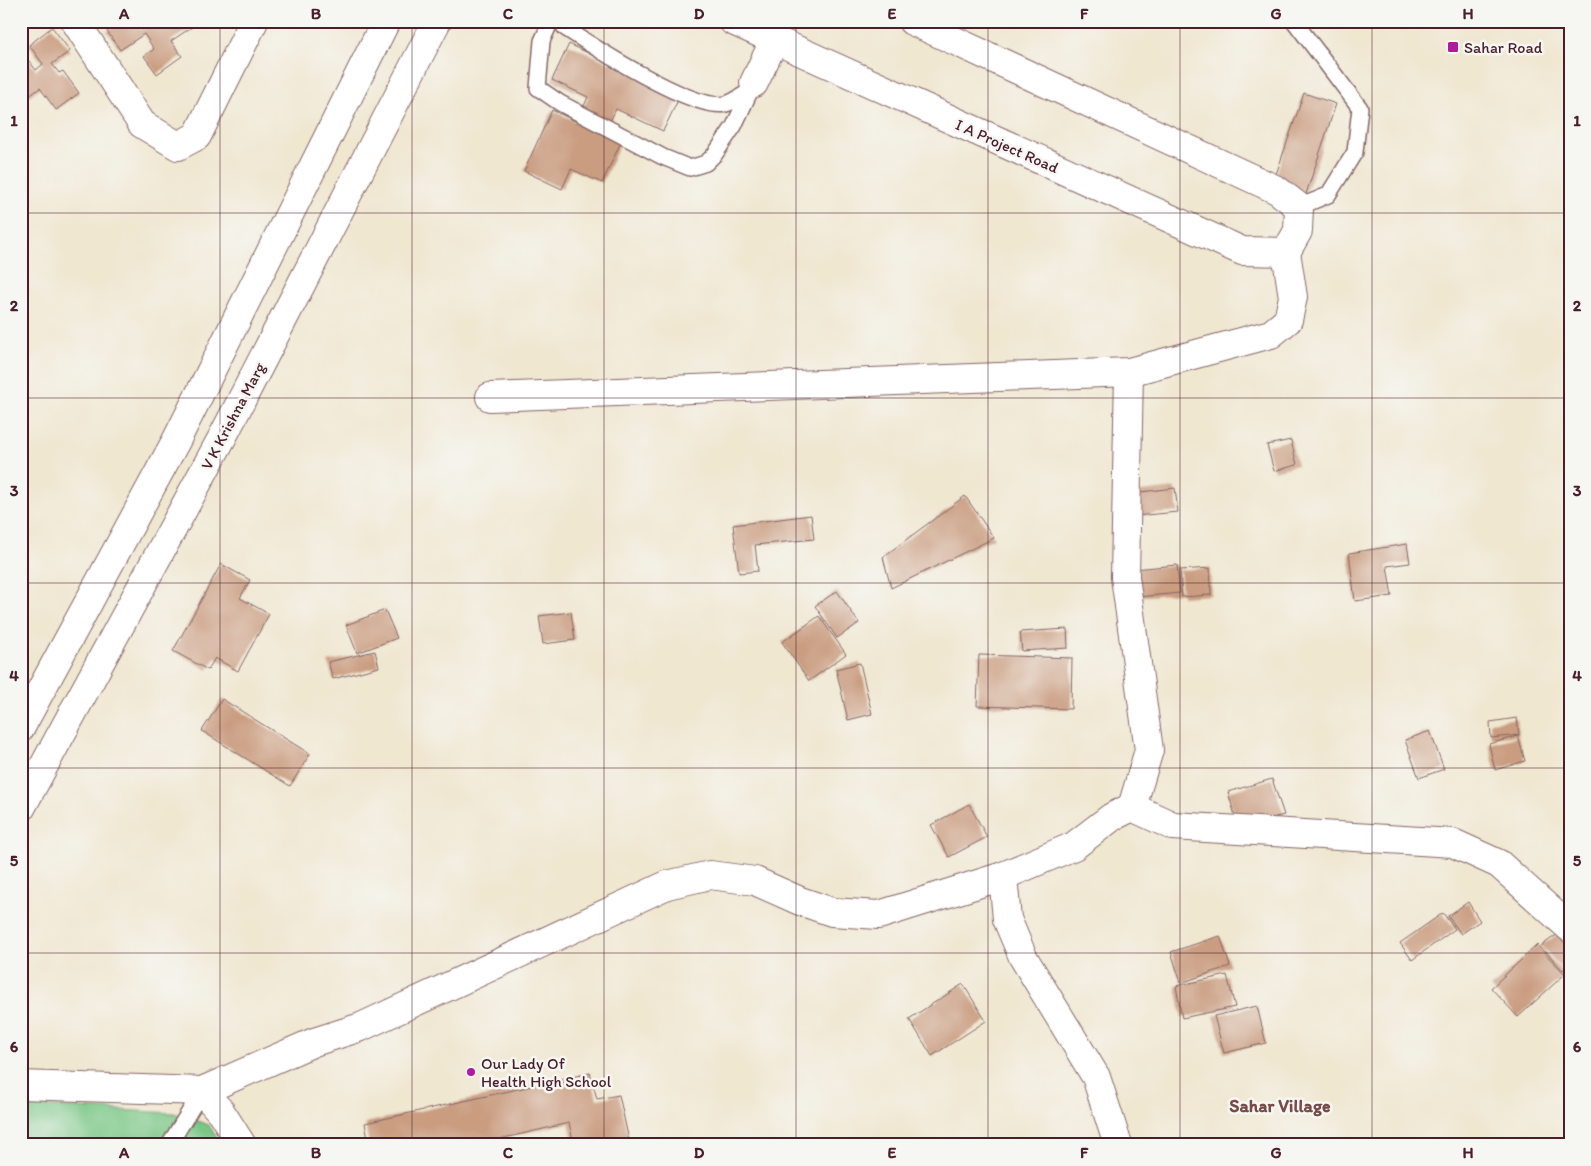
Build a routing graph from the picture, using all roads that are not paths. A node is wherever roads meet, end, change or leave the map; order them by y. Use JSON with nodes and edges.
{"nodes":[{"id":1,"x":75,"y":21,"type":"edge"},
{"id":2,"x":254,"y":21,"type":"edge"},
{"id":3,"x":386,"y":21,"type":"edge"},
{"id":4,"x":437,"y":21,"type":"edge"},
{"id":5,"x":551,"y":21,"type":"edge"},
{"id":6,"x":561,"y":21,"type":"edge"},
{"id":7,"x":733,"y":21,"type":"edge"},
{"id":8,"x":912,"y":21,"type":"edge"},
{"id":9,"x":1294,"y":21,"type":"edge"},
{"id":10,"x":774,"y":41,"type":"junction"},
{"id":11,"x":752,"y":87,"type":"junction"},
{"id":12,"x":1298,"y":207,"type":"junction"},
{"id":13,"x":1286,"y":252,"type":"junction"},
{"id":14,"x":1129,"y":372,"type":"junction"},
{"id":15,"x":490,"y":397,"type":"dead end"},
{"id":16,"x":186,"y":420,"type":"junction"},
{"id":17,"x":223,"y":436,"type":"junction"},
{"id":18,"x":21,"y":727,"type":"edge"},
{"id":19,"x":1132,"y":807,"type":"junction"},
{"id":20,"x":21,"y":808,"type":"edge"},
{"id":21,"x":1003,"y":876,"type":"junction"},
{"id":22,"x":1570,"y":928,"type":"edge"},
{"id":23,"x":21,"y":1085,"type":"edge"},
{"id":24,"x":202,"y":1091,"type":"junction"},
{"id":25,"x":169,"y":1145,"type":"edge"},
{"id":26,"x":242,"y":1145,"type":"edge"},
{"id":27,"x":1118,"y":1145,"type":"edge"}],
"edges":[{"from":1,"to":2,"type":"street"},
{"from":3,"to":16,"type":"street"},
{"from":4,"to":17,"type":"street","name":"V K Krishna Marg"},
{"from":5,"to":11,"type":"lane"},
{"from":6,"to":11,"type":"lane"},
{"from":7,"to":10,"type":"street","name":"I A Project Road"},
{"from":8,"to":12,"type":"street"},
{"from":9,"to":12,"type":"lane"},
{"from":10,"to":11,"type":"street"},
{"from":10,"to":13,"type":"street","name":"I A Project Road"},
{"from":12,"to":13,"type":"street"},
{"from":13,"to":14,"type":"street"},
{"from":14,"to":15,"type":"street"},
{"from":14,"to":19,"type":"street"},
{"from":16,"to":17,"type":"street"},
{"from":16,"to":18,"type":"street"},
{"from":17,"to":20,"type":"street","name":"V K Krishna Marg"},
{"from":19,"to":21,"type":"street"},
{"from":19,"to":22,"type":"street"},
{"from":21,"to":24,"type":"street"},
{"from":21,"to":27,"type":"street"},
{"from":23,"to":24,"type":"street"},
{"from":24,"to":25,"type":"lane"},
{"from":24,"to":26,"type":"street"}]}
